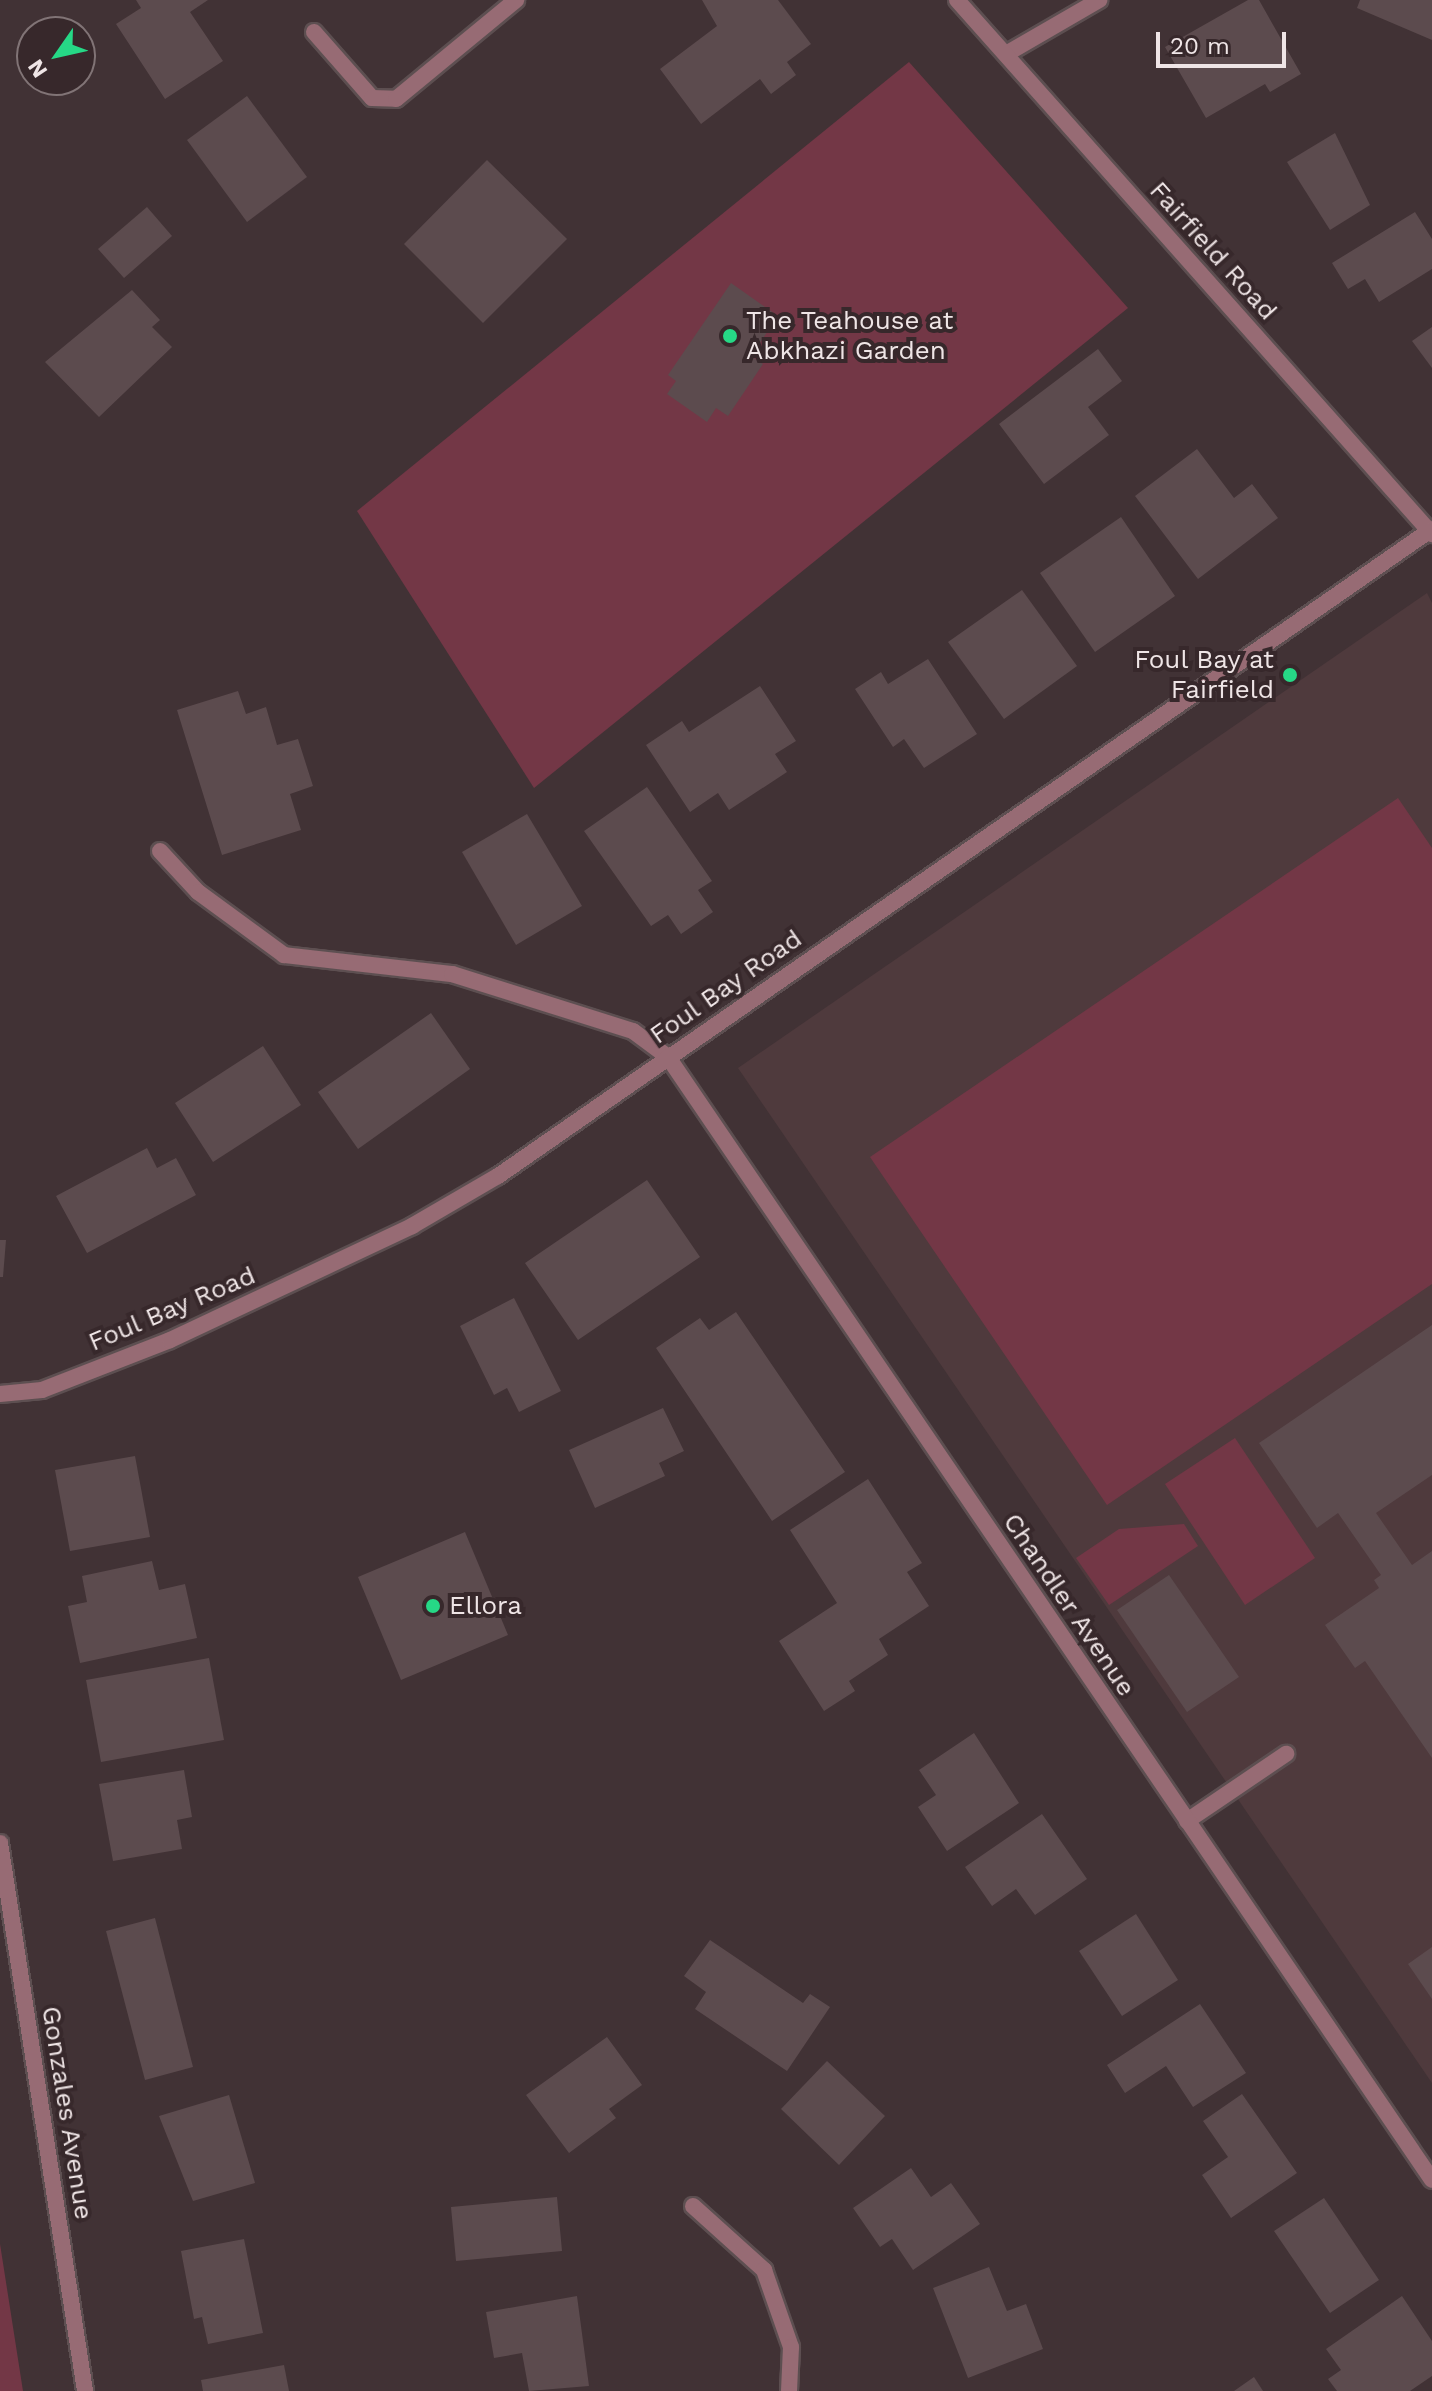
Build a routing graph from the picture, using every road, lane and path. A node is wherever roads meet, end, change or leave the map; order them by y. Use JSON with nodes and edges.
{"nodes":[{"id":1,"x":516,"y":0,"type":"edge"},
{"id":2,"x":957,"y":0,"type":"edge"},
{"id":3,"x":1099,"y":0,"type":"edge"},
{"id":4,"x":314,"y":32,"type":"dead end"},
{"id":5,"x":1006,"y":54,"type":"junction"},
{"id":6,"x":1431,"y":531,"type":"edge"},
{"id":7,"x":160,"y":851,"type":"dead end"},
{"id":8,"x":668,"y":1057,"type":"junction"},
{"id":9,"x":0,"y":1394,"type":"edge"},
{"id":10,"x":1286,"y":1754,"type":"dead end"},
{"id":11,"x":1187,"y":1821,"type":"junction"},
{"id":12,"x":0,"y":1843,"type":"edge"},
{"id":13,"x":1432,"y":2180,"type":"edge"},
{"id":14,"x":693,"y":2206,"type":"dead end"},
{"id":15,"x":85,"y":2391,"type":"edge"},
{"id":16,"x":789,"y":2391,"type":"edge"}],
"edges":[{"from":1,"to":4,"type":"street"},
{"from":2,"to":5,"type":"street","name":"Fairfield Road"},
{"from":3,"to":5,"type":"street"},
{"from":5,"to":6,"type":"street","name":"Fairfield Road"},
{"from":6,"to":8,"type":"street","name":"Foul Bay Road"},
{"from":7,"to":8,"type":"street","name":"Chandler Avenue"},
{"from":8,"to":9,"type":"street","name":"Foul Bay Road"},
{"from":8,"to":11,"type":"street","name":"Chandler Avenue"},
{"from":10,"to":11,"type":"street"},
{"from":11,"to":13,"type":"street","name":"Chandler Avenue"},
{"from":12,"to":15,"type":"street","name":"Gonzales Avenue"},
{"from":14,"to":16,"type":"street"}]}
